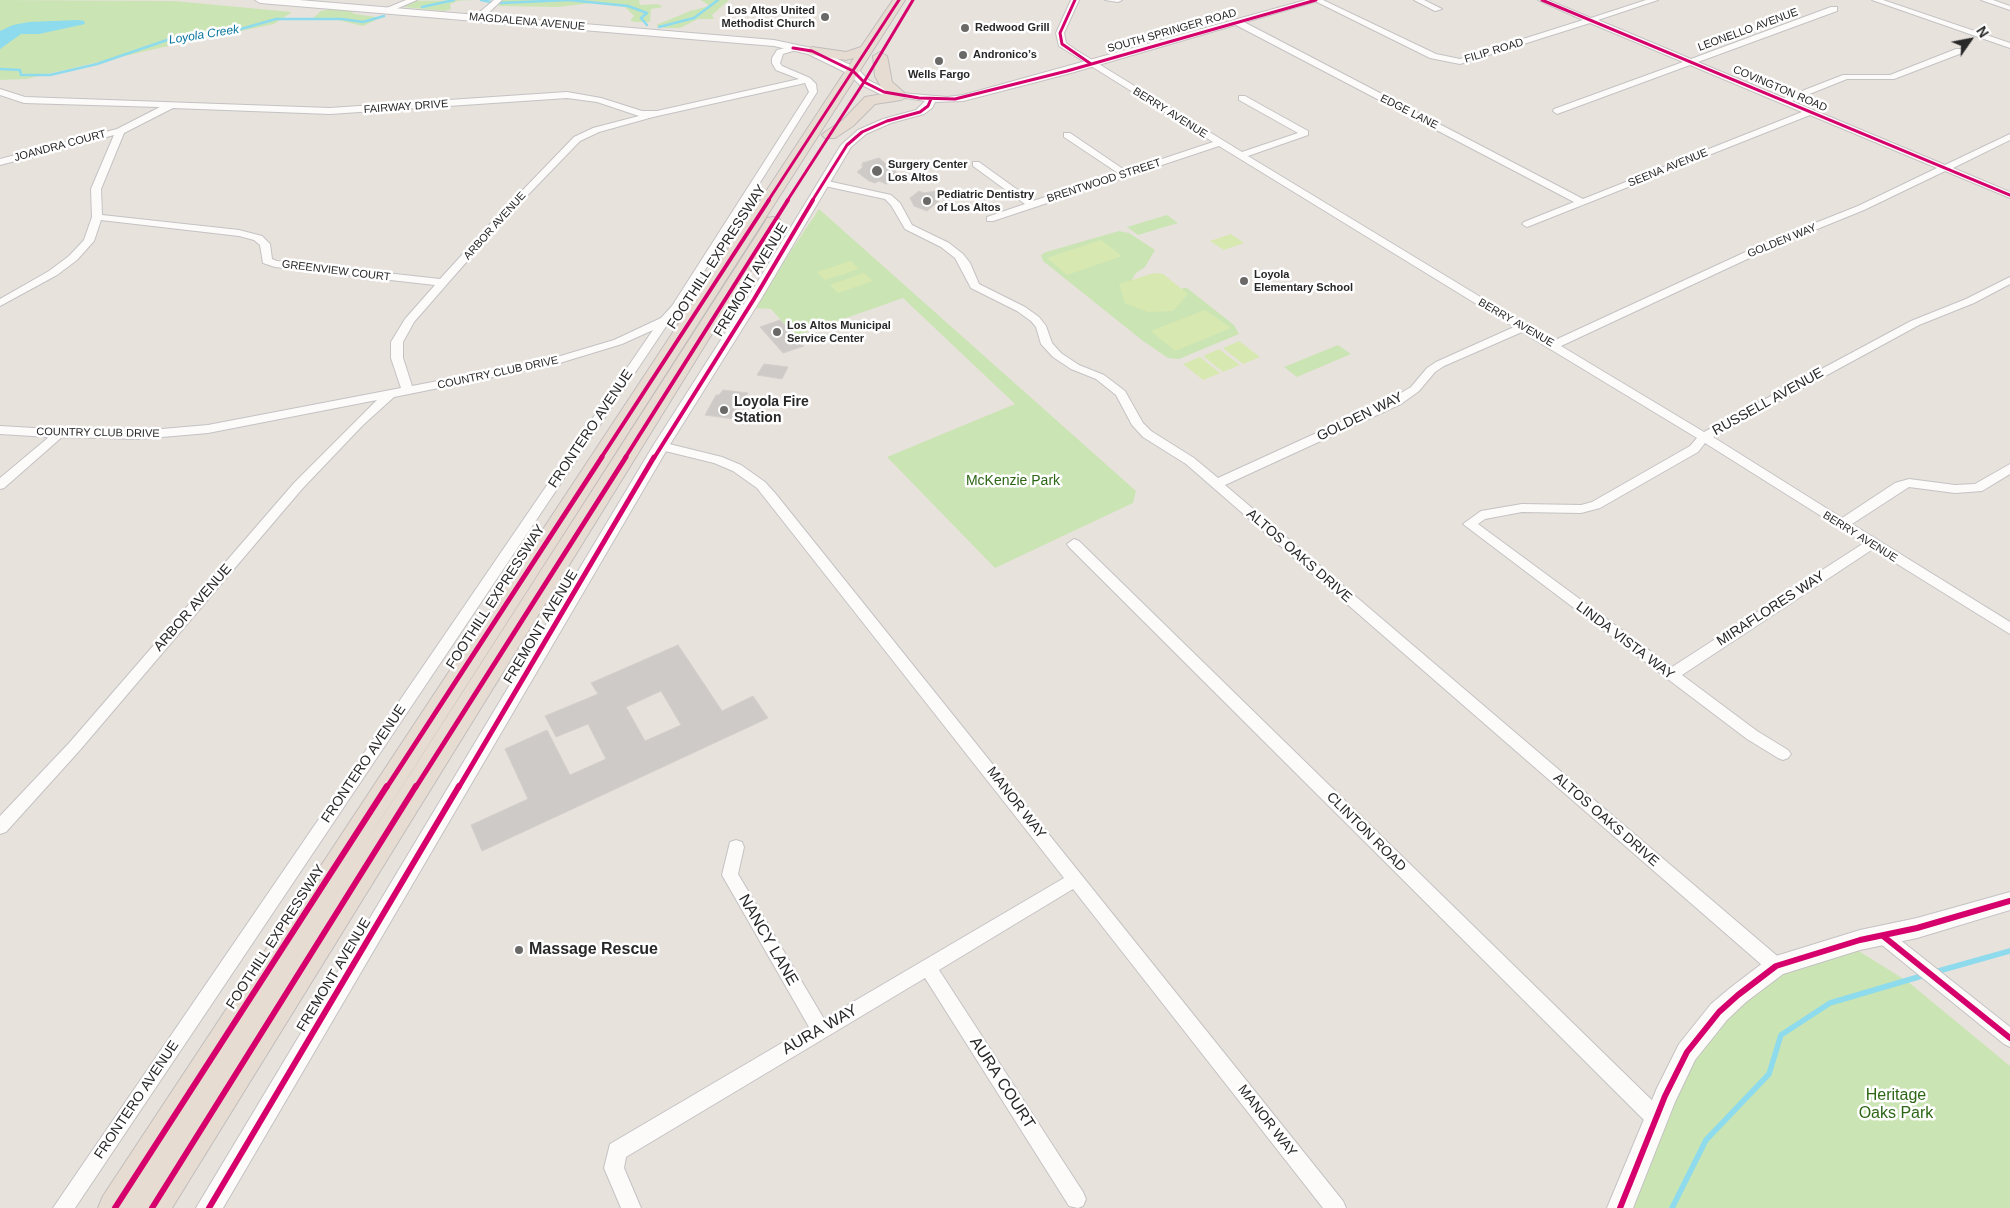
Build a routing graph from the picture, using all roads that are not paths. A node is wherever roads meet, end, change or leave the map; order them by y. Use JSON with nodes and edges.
{"nodes":[{"id":1,"x":260,"y":0,"type":"edge"},
{"id":2,"x":413,"y":0,"type":"edge"},
{"id":3,"x":498,"y":0,"type":"edge"},
{"id":4,"x":899,"y":0,"type":"edge"},
{"id":5,"x":913,"y":0,"type":"edge"},
{"id":6,"x":1075,"y":0,"type":"edge"},
{"id":7,"x":1109,"y":0,"type":"edge"},
{"id":8,"x":1118,"y":0,"type":"edge"},
{"id":9,"x":1316,"y":0,"type":"edge"},
{"id":10,"x":1418,"y":0,"type":"edge"},
{"id":11,"x":1542,"y":0,"type":"edge"},
{"id":12,"x":1654,"y":0,"type":"edge"},
{"id":13,"x":1876,"y":0,"type":"edge"},
{"id":14,"x":1985,"y":0,"type":"edge"},
{"id":15,"x":2010,"y":2,"type":"edge"},
{"id":16,"x":2001,"y":5,"type":"junction"},
{"id":17,"x":2010,"y":8,"type":"edge"},
{"id":18,"x":1438,"y":9,"type":"dead end"},
{"id":19,"x":1834,"y":9,"type":"dead end"},
{"id":20,"x":386,"y":10,"type":"junction"},
{"id":21,"x":478,"y":18,"type":"junction"},
{"id":22,"x":1592,"y":21,"type":"junction"},
{"id":23,"x":1237,"y":22,"type":"junction"},
{"id":24,"x":2010,"y":46,"type":"edge"},
{"id":25,"x":793,"y":48,"type":"junction"},
{"id":26,"x":812,"y":51,"type":"junction"},
{"id":27,"x":1959,"y":51,"type":"dead end"},
{"id":28,"x":874,"y":53,"type":"junction"},
{"id":29,"x":1692,"y":62,"type":"junction"},
{"id":30,"x":1091,"y":64,"type":"junction"},
{"id":31,"x":1100,"y":70,"type":"junction"},
{"id":32,"x":1067,"y":72,"type":"junction"},
{"id":33,"x":855,"y":77,"type":"junction"},
{"id":34,"x":807,"y":80,"type":"junction"},
{"id":35,"x":0,"y":92,"type":"edge"},
{"id":36,"x":901,"y":96,"type":"junction"},
{"id":37,"x":973,"y":96,"type":"junction"},
{"id":38,"x":1242,"y":98,"type":"dead end"},
{"id":39,"x":931,"y":99,"type":"junction"},
{"id":40,"x":1784,"y":101,"type":"junction"},
{"id":41,"x":173,"y":105,"type":"junction"},
{"id":42,"x":1557,"y":111,"type":"dead end"},
{"id":43,"x":1809,"y":112,"type":"junction"},
{"id":44,"x":657,"y":114,"type":"junction"},
{"id":45,"x":913,"y":114,"type":"junction"},
{"id":46,"x":120,"y":131,"type":"junction"},
{"id":47,"x":830,"y":135,"type":"junction"},
{"id":48,"x":1067,"y":135,"type":"dead end"},
{"id":49,"x":2010,"y":137,"type":"edge"},
{"id":50,"x":1219,"y":143,"type":"junction"},
{"id":51,"x":1240,"y":156,"type":"junction"},
{"id":52,"x":0,"y":162,"type":"edge"},
{"id":53,"x":976,"y":164,"type":"dead end"},
{"id":54,"x":1944,"y":168,"type":"junction"},
{"id":55,"x":1125,"y":174,"type":"junction"},
{"id":56,"x":822,"y":183,"type":"junction"},
{"id":57,"x":2010,"y":195,"type":"edge"},
{"id":58,"x":1580,"y":201,"type":"junction"},
{"id":59,"x":1032,"y":205,"type":"junction"},
{"id":60,"x":98,"y":218,"type":"junction"},
{"id":61,"x":990,"y":218,"type":"dead end"},
{"id":62,"x":1526,"y":224,"type":"dead end"},
{"id":63,"x":2010,"y":280,"type":"edge"},
{"id":64,"x":444,"y":284,"type":"junction"},
{"id":65,"x":0,"y":303,"type":"edge"},
{"id":66,"x":664,"y":320,"type":"junction"},
{"id":67,"x":1523,"y":327,"type":"junction"},
{"id":68,"x":1553,"y":345,"type":"junction"},
{"id":69,"x":408,"y":392,"type":"junction"},
{"id":70,"x":390,"y":394,"type":"junction"},
{"id":71,"x":0,"y":430,"type":"edge"},
{"id":72,"x":59,"y":434,"type":"junction"},
{"id":73,"x":1703,"y":438,"type":"junction"},
{"id":74,"x":661,"y":446,"type":"junction"},
{"id":75,"x":2010,"y":468,"type":"edge"},
{"id":76,"x":0,"y":484,"type":"edge"},
{"id":77,"x":1216,"y":484,"type":"junction"},
{"id":78,"x":1469,"y":524,"type":"joint"},
{"id":79,"x":1841,"y":524,"type":"junction"},
{"id":80,"x":1074,"y":544,"type":"dead end"},
{"id":81,"x":1872,"y":544,"type":"junction"},
{"id":82,"x":2010,"y":628,"type":"edge"},
{"id":83,"x":1671,"y":675,"type":"junction"},
{"id":84,"x":1783,"y":754,"type":"dead end"},
{"id":85,"x":0,"y":826,"type":"edge"},
{"id":86,"x":736,"y":847,"type":"dead end"},
{"id":87,"x":1076,"y":879,"type":"junction"},
{"id":88,"x":2010,"y":901,"type":"edge"},
{"id":89,"x":1883,"y":936,"type":"junction"},
{"id":90,"x":1776,"y":966,"type":"junction"},
{"id":91,"x":928,"y":968,"type":"junction"},
{"id":92,"x":820,"y":1029,"type":"junction"},
{"id":93,"x":2010,"y":1038,"type":"edge"},
{"id":94,"x":1657,"y":1119,"type":"junction"},
{"id":95,"x":1076,"y":1199,"type":"dead end"},
{"id":96,"x":63,"y":1208,"type":"edge"},
{"id":97,"x":115,"y":1208,"type":"edge"},
{"id":98,"x":152,"y":1208,"type":"edge"},
{"id":99,"x":209,"y":1208,"type":"edge"},
{"id":100,"x":630,"y":1208,"type":"edge"},
{"id":101,"x":1336,"y":1208,"type":"edge"},
{"id":102,"x":1620,"y":1208,"type":"edge"}],
"edges":[{"from":1,"to":20,"type":"main road","name":"MAGDALENA AVENUE"},
{"from":2,"to":20,"type":"street"},
{"from":3,"to":21,"type":"street"},
{"from":4,"to":28,"type":"highway","name":"FOOTHILL EXPRESSWAY"},
{"from":5,"to":28,"type":"highway","name":"FOOTHILL EXPRESSWAY"},
{"from":6,"to":30,"type":"street","name":"BERRY AVENUE"},
{"from":7,"to":8,"type":"street"},
{"from":9,"to":22,"type":"street","name":"FILIP ROAD"},
{"from":9,"to":23,"type":"street","name":"SOUTH SPRINGER ROAD"},
{"from":10,"to":18,"type":"street"},
{"from":11,"to":22,"type":"street","name":"COVINGTON ROAD"},
{"from":12,"to":22,"type":"street","name":"FILIP ROAD"},
{"from":13,"to":24,"type":"street"},
{"from":14,"to":16,"type":"street"},
{"from":15,"to":16,"type":"street"},
{"from":16,"to":17,"type":"street"},
{"from":19,"to":29,"type":"street","name":"LEONELLO AVENUE"},
{"from":20,"to":21,"type":"main road","name":"MAGDALENA AVENUE"},
{"from":21,"to":25,"type":"main road","name":"MAGDALENA AVENUE"},
{"from":22,"to":29,"type":"street","name":"COVINGTON ROAD"},
{"from":23,"to":30,"type":"street","name":"SOUTH SPRINGER ROAD"},
{"from":23,"to":58,"type":"street","name":"EDGE LANE"},
{"from":25,"to":26,"type":"main road","name":"MAGDALENA AVENUE"},
{"from":25,"to":33,"type":"main road","name":"MAGDALENA AVENUE"},
{"from":25,"to":34,"type":"street"},
{"from":26,"to":28,"type":"highway"},
{"from":26,"to":33,"type":"main road","name":"MAGDALENA AVENUE"},
{"from":27,"to":40,"type":"street"},
{"from":28,"to":33,"type":"highway","name":"FOOTHILL EXPRESSWAY"},
{"from":28,"to":36,"type":"highway"},
{"from":29,"to":40,"type":"street","name":"COVINGTON ROAD"},
{"from":29,"to":42,"type":"street","name":"LEONELLO AVENUE"},
{"from":30,"to":31,"type":"street","name":"BERRY AVENUE"},
{"from":30,"to":32,"type":"street","name":"SOUTH SPRINGER ROAD"},
{"from":31,"to":32,"type":"street"},
{"from":31,"to":50,"type":"street","name":"BERRY AVENUE"},
{"from":32,"to":37,"type":"street","name":"SOUTH SPRINGER ROAD"},
{"from":33,"to":36,"type":"street","name":"SOUTH SPRINGER ROAD"},
{"from":33,"to":47,"type":"highway","name":"FOOTHILL EXPRESSWAY"},
{"from":33,"to":97,"type":"highway","name":"FOOTHILL EXPRESSWAY"},
{"from":34,"to":44,"type":"street","name":"FAIRWAY DRIVE"},
{"from":34,"to":66,"type":"street","name":"COUNTRY CLUB DRIVE"},
{"from":35,"to":41,"type":"street","name":"FAIRWAY DRIVE"},
{"from":36,"to":39,"type":"street","name":"SOUTH SPRINGER ROAD"},
{"from":36,"to":47,"type":"highway"},
{"from":37,"to":39,"type":"street","name":"SOUTH SPRINGER ROAD"},
{"from":37,"to":45,"type":"street"},
{"from":38,"to":51,"type":"street"},
{"from":39,"to":45,"type":"street","name":"FREMONT AVENUE"},
{"from":40,"to":43,"type":"street","name":"COVINGTON ROAD"},
{"from":41,"to":44,"type":"street","name":"FAIRWAY DRIVE"},
{"from":41,"to":46,"type":"street","name":"JOANDRA COURT"},
{"from":43,"to":54,"type":"street","name":"COVINGTON ROAD"},
{"from":43,"to":58,"type":"street","name":"SEENA AVENUE"},
{"from":44,"to":64,"type":"street","name":"ARBOR AVENUE"},
{"from":45,"to":56,"type":"street","name":"FREMONT AVENUE"},
{"from":46,"to":52,"type":"street","name":"JOANDRA COURT"},
{"from":46,"to":60,"type":"street"},
{"from":47,"to":98,"type":"highway","name":"FOOTHILL EXPRESSWAY"},
{"from":48,"to":55,"type":"street"},
{"from":49,"to":54,"type":"street","name":"GOLDEN WAY"},
{"from":50,"to":51,"type":"street","name":"BERRY AVENUE"},
{"from":50,"to":55,"type":"street","name":"BRENTWOOD STREET"},
{"from":51,"to":67,"type":"street","name":"BERRY AVENUE"},
{"from":53,"to":59,"type":"street"},
{"from":54,"to":57,"type":"street","name":"COVINGTON ROAD"},
{"from":54,"to":68,"type":"street","name":"GOLDEN WAY"},
{"from":55,"to":59,"type":"street","name":"BRENTWOOD STREET"},
{"from":56,"to":74,"type":"street","name":"FREMONT AVENUE"},
{"from":56,"to":77,"type":"street","name":"ALTOS OAKS DRIVE"},
{"from":58,"to":62,"type":"street","name":"SEENA AVENUE"},
{"from":59,"to":61,"type":"street","name":"BRENTWOOD STREET"},
{"from":60,"to":64,"type":"street","name":"GREENVIEW COURT"},
{"from":60,"to":65,"type":"street"},
{"from":63,"to":73,"type":"street","name":"RUSSELL AVENUE"},
{"from":64,"to":69,"type":"street","name":"ARBOR AVENUE"},
{"from":66,"to":69,"type":"street","name":"COUNTRY CLUB DRIVE"},
{"from":66,"to":96,"type":"street","name":"FRONTERO AVENUE"},
{"from":67,"to":68,"type":"street","name":"BERRY AVENUE"},
{"from":67,"to":77,"type":"street","name":"GOLDEN WAY"},
{"from":68,"to":73,"type":"street","name":"BERRY AVENUE"},
{"from":69,"to":70,"type":"street","name":"COUNTRY CLUB DRIVE"},
{"from":70,"to":72,"type":"street","name":"COUNTRY CLUB DRIVE"},
{"from":70,"to":85,"type":"street","name":"ARBOR AVENUE"},
{"from":71,"to":72,"type":"street","name":"COUNTRY CLUB DRIVE"},
{"from":72,"to":76,"type":"street"},
{"from":73,"to":78,"type":"street","name":"RUSSELL AVENUE"},
{"from":73,"to":79,"type":"street","name":"BERRY AVENUE"},
{"from":74,"to":87,"type":"street","name":"MANOR WAY"},
{"from":74,"to":99,"type":"street","name":"FREMONT AVENUE"},
{"from":75,"to":79,"type":"street"},
{"from":77,"to":90,"type":"street","name":"ALTOS OAKS DRIVE"},
{"from":78,"to":83,"type":"street","name":"LINDA VISTA WAY"},
{"from":79,"to":81,"type":"street","name":"BERRY AVENUE"},
{"from":80,"to":94,"type":"street","name":"CLINTON ROAD"},
{"from":81,"to":82,"type":"street","name":"BERRY AVENUE"},
{"from":81,"to":83,"type":"street","name":"MIRAFLORES WAY"},
{"from":83,"to":84,"type":"street","name":"LINDA VISTA WAY"},
{"from":86,"to":92,"type":"street","name":"NANCY LANE"},
{"from":87,"to":91,"type":"street","name":"AURA WAY"},
{"from":87,"to":101,"type":"street","name":"MANOR WAY"},
{"from":88,"to":89,"type":"street"},
{"from":89,"to":90,"type":"street"},
{"from":89,"to":93,"type":"street"},
{"from":90,"to":94,"type":"street"},
{"from":91,"to":92,"type":"street","name":"AURA WAY"},
{"from":91,"to":95,"type":"street","name":"AURA COURT"},
{"from":92,"to":100,"type":"street","name":"AURA WAY"},
{"from":94,"to":102,"type":"street"}]}
